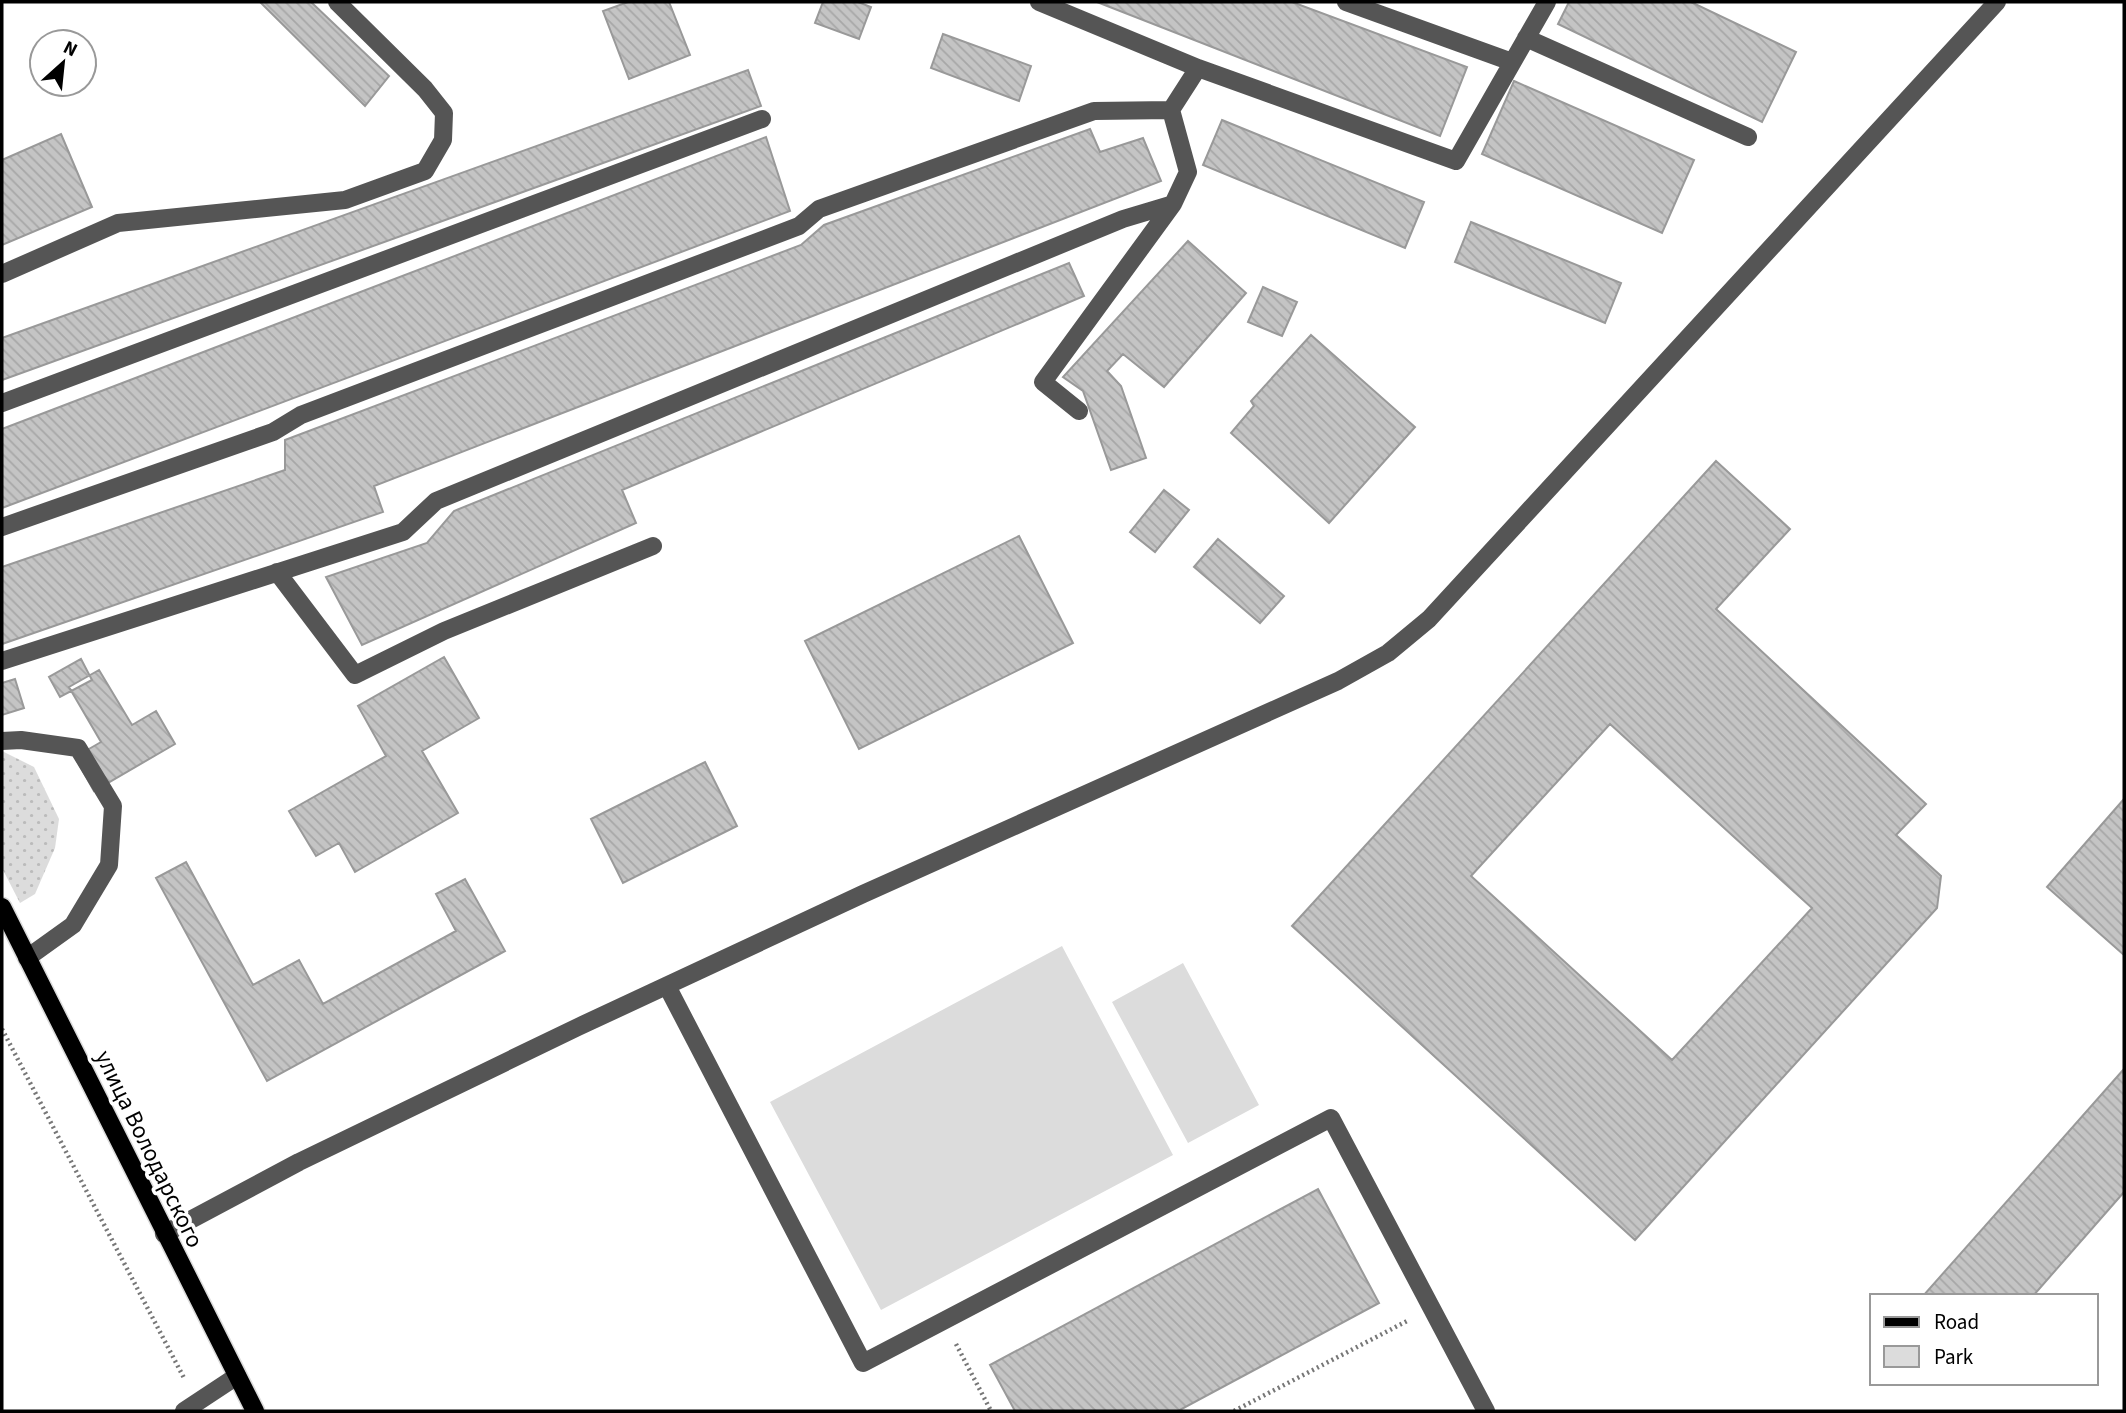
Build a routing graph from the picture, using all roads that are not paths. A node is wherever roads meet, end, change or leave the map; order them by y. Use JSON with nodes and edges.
{"nodes":[{"id":1,"x":337,"y":2,"type":"edge"},
{"id":2,"x":1039,"y":2,"type":"edge"},
{"id":3,"x":1346,"y":2,"type":"edge"},
{"id":4,"x":1547,"y":2,"type":"edge"},
{"id":5,"x":1997,"y":2,"type":"edge"},
{"id":6,"x":1526,"y":38,"type":"junction"},
{"id":7,"x":1512,"y":62,"type":"junction"},
{"id":8,"x":1198,"y":68,"type":"junction"},
{"id":9,"x":1171,"y":110,"type":"junction"},
{"id":10,"x":762,"y":119,"type":"dead end"},
{"id":11,"x":1748,"y":137,"type":"dead end"},
{"id":12,"x":1173,"y":204,"type":"junction"},
{"id":13,"x":2,"y":274,"type":"edge"},
{"id":14,"x":2,"y":403,"type":"edge"},
{"id":15,"x":1079,"y":411,"type":"dead end"},
{"id":16,"x":2,"y":527,"type":"edge"},
{"id":17,"x":653,"y":546,"type":"dead end"},
{"id":18,"x":277,"y":572,"type":"junction"},
{"id":19,"x":2,"y":661,"type":"edge"},
{"id":20,"x":2,"y":741,"type":"edge"},
{"id":21,"x":2,"y":907,"type":"edge"},
{"id":22,"x":27,"y":958,"type":"junction"},
{"id":23,"x":667,"y":986,"type":"junction"},
{"id":24,"x":164,"y":1234,"type":"junction"},
{"id":25,"x":237,"y":1376,"type":"junction"},
{"id":26,"x":190,"y":1407,"type":"edge"},
{"id":27,"x":255,"y":1411,"type":"edge"},
{"id":28,"x":1486,"y":1411,"type":"edge"}],
"edges":[{"from":1,"to":13,"type":"street"},
{"from":2,"to":8,"type":"street"},
{"from":3,"to":7,"type":"street"},
{"from":4,"to":6,"type":"street"},
{"from":5,"to":23,"type":"street"},
{"from":6,"to":7,"type":"street"},
{"from":6,"to":11,"type":"street"},
{"from":7,"to":8,"type":"street"},
{"from":8,"to":9,"type":"street"},
{"from":9,"to":12,"type":"street"},
{"from":9,"to":16,"type":"street"},
{"from":10,"to":14,"type":"street"},
{"from":12,"to":15,"type":"street"},
{"from":12,"to":18,"type":"street"},
{"from":17,"to":18,"type":"street"},
{"from":18,"to":19,"type":"street"},
{"from":20,"to":22,"type":"street"},
{"from":21,"to":22,"type":"main road","name":"улица Володарского"},
{"from":22,"to":24,"type":"main road","name":"улица Володарского"},
{"from":23,"to":24,"type":"street"},
{"from":23,"to":28,"type":"street"},
{"from":24,"to":25,"type":"main road","name":"улица Володарского"},
{"from":25,"to":26,"type":"street"},
{"from":25,"to":27,"type":"main road","name":"улица Володарского"}]}
